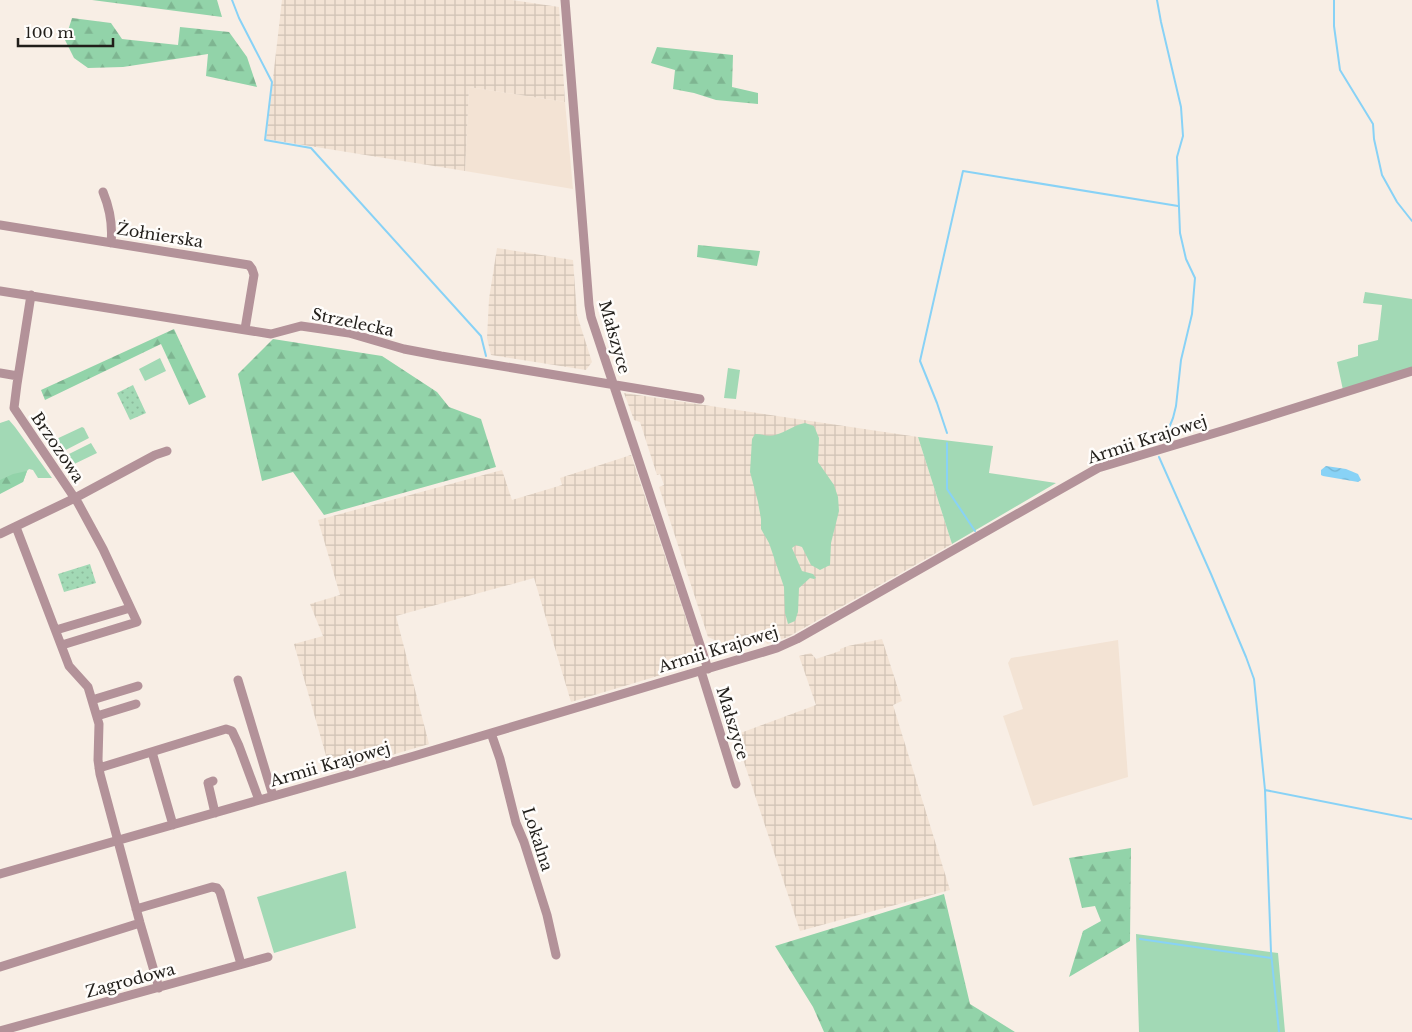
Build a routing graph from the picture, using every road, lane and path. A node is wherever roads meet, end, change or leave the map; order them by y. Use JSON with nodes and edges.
{"nodes":[{"id":1,"x":565,"y":0,"type":"edge"},
{"id":2,"x":104,"y":192,"type":"dead end"},
{"id":3,"x":0,"y":225,"type":"edge"},
{"id":4,"x":111,"y":242,"type":"junction"},
{"id":5,"x":0,"y":291,"type":"edge"},
{"id":6,"x":31,"y":296,"type":"junction"},
{"id":7,"x":245,"y":329,"type":"junction"},
{"id":8,"x":1412,"y":371,"type":"edge"},
{"id":9,"x":0,"y":373,"type":"edge"},
{"id":10,"x":18,"y":376,"type":"junction"},
{"id":11,"x":613,"y":385,"type":"junction"},
{"id":12,"x":700,"y":399,"type":"dead end"},
{"id":13,"x":167,"y":451,"type":"dead end"},
{"id":14,"x":75,"y":498,"type":"junction"},
{"id":15,"x":16,"y":526,"type":"junction"},
{"id":16,"x":0,"y":534,"type":"edge"},
{"id":17,"x":130,"y":608,"type":"junction"},
{"id":18,"x":56,"y":630,"type":"junction"},
{"id":19,"x":62,"y":645,"type":"junction"},
{"id":20,"x":705,"y":670,"type":"junction"},
{"id":21,"x":238,"y":680,"type":"dead end"},
{"id":22,"x":138,"y":686,"type":"dead end"},
{"id":23,"x":92,"y":700,"type":"junction"},
{"id":24,"x":136,"y":704,"type":"dead end"},
{"id":25,"x":97,"y":716,"type":"junction"},
{"id":26,"x":491,"y":733,"type":"junction"},
{"id":27,"x":152,"y":752,"type":"junction"},
{"id":28,"x":99,"y":768,"type":"junction"},
{"id":29,"x":213,"y":781,"type":"dead end"},
{"id":30,"x":736,"y":784,"type":"dead end"},
{"id":31,"x":273,"y":796,"type":"junction"},
{"id":32,"x":259,"y":800,"type":"junction"},
{"id":33,"x":215,"y":813,"type":"junction"},
{"id":34,"x":173,"y":825,"type":"junction"},
{"id":35,"x":117,"y":841,"type":"junction"},
{"id":36,"x":0,"y":874,"type":"edge"},
{"id":37,"x":136,"y":909,"type":"junction"},
{"id":38,"x":140,"y":923,"type":"junction"},
{"id":39,"x":556,"y":955,"type":"dead end"},
{"id":40,"x":268,"y":957,"type":"dead end"},
{"id":41,"x":241,"y":964,"type":"junction"},
{"id":42,"x":0,"y":967,"type":"edge"},
{"id":43,"x":159,"y":988,"type":"junction"},
{"id":44,"x":0,"y":1031,"type":"edge"}],
"edges":[{"from":1,"to":11,"type":"street","name":"Małszyce"},
{"from":2,"to":4,"type":"street"},
{"from":3,"to":4,"type":"street","name":"Żołnierska"},
{"from":4,"to":7,"type":"street","name":"Żołnierska"},
{"from":5,"to":6,"type":"street","name":"Strzelecka"},
{"from":6,"to":7,"type":"street","name":"Strzelecka"},
{"from":6,"to":10,"type":"street","name":"Brzozowa"},
{"from":7,"to":11,"type":"street","name":"Strzelecka"},
{"from":8,"to":20,"type":"street","name":"Armii Krajowej"},
{"from":9,"to":10,"type":"street"},
{"from":10,"to":14,"type":"street","name":"Brzozowa"},
{"from":11,"to":12,"type":"street","name":"Strzelecka"},
{"from":11,"to":20,"type":"street","name":"Małszyce"},
{"from":13,"to":14,"type":"street"},
{"from":14,"to":15,"type":"street"},
{"from":14,"to":17,"type":"street","name":"Brzozowa"},
{"from":15,"to":16,"type":"street"},
{"from":15,"to":18,"type":"street"},
{"from":17,"to":18,"type":"street"},
{"from":17,"to":19,"type":"street","name":"Brzozowa"},
{"from":18,"to":19,"type":"street"},
{"from":19,"to":23,"type":"street"},
{"from":20,"to":26,"type":"street","name":"Armii Krajowej"},
{"from":20,"to":30,"type":"street","name":"Małszyce"},
{"from":21,"to":31,"type":"street"},
{"from":22,"to":23,"type":"street"},
{"from":23,"to":25,"type":"street"},
{"from":24,"to":25,"type":"street"},
{"from":25,"to":28,"type":"street"},
{"from":26,"to":31,"type":"street","name":"Armii Krajowej"},
{"from":26,"to":39,"type":"street","name":"Lokalna"},
{"from":27,"to":28,"type":"street"},
{"from":27,"to":32,"type":"street"},
{"from":27,"to":34,"type":"street"},
{"from":28,"to":35,"type":"street"},
{"from":29,"to":33,"type":"street"},
{"from":31,"to":32,"type":"street","name":"Armii Krajowej"},
{"from":32,"to":33,"type":"street","name":"Armii Krajowej"},
{"from":33,"to":34,"type":"street","name":"Armii Krajowej"},
{"from":34,"to":35,"type":"street","name":"Armii Krajowej"},
{"from":35,"to":36,"type":"street","name":"Armii Krajowej"},
{"from":35,"to":37,"type":"street"},
{"from":37,"to":38,"type":"street"},
{"from":37,"to":41,"type":"street"},
{"from":38,"to":42,"type":"street"},
{"from":38,"to":43,"type":"street"},
{"from":40,"to":41,"type":"street","name":"Zagrodowa"},
{"from":41,"to":43,"type":"street","name":"Zagrodowa"},
{"from":43,"to":44,"type":"street","name":"Zagrodowa"}]}
